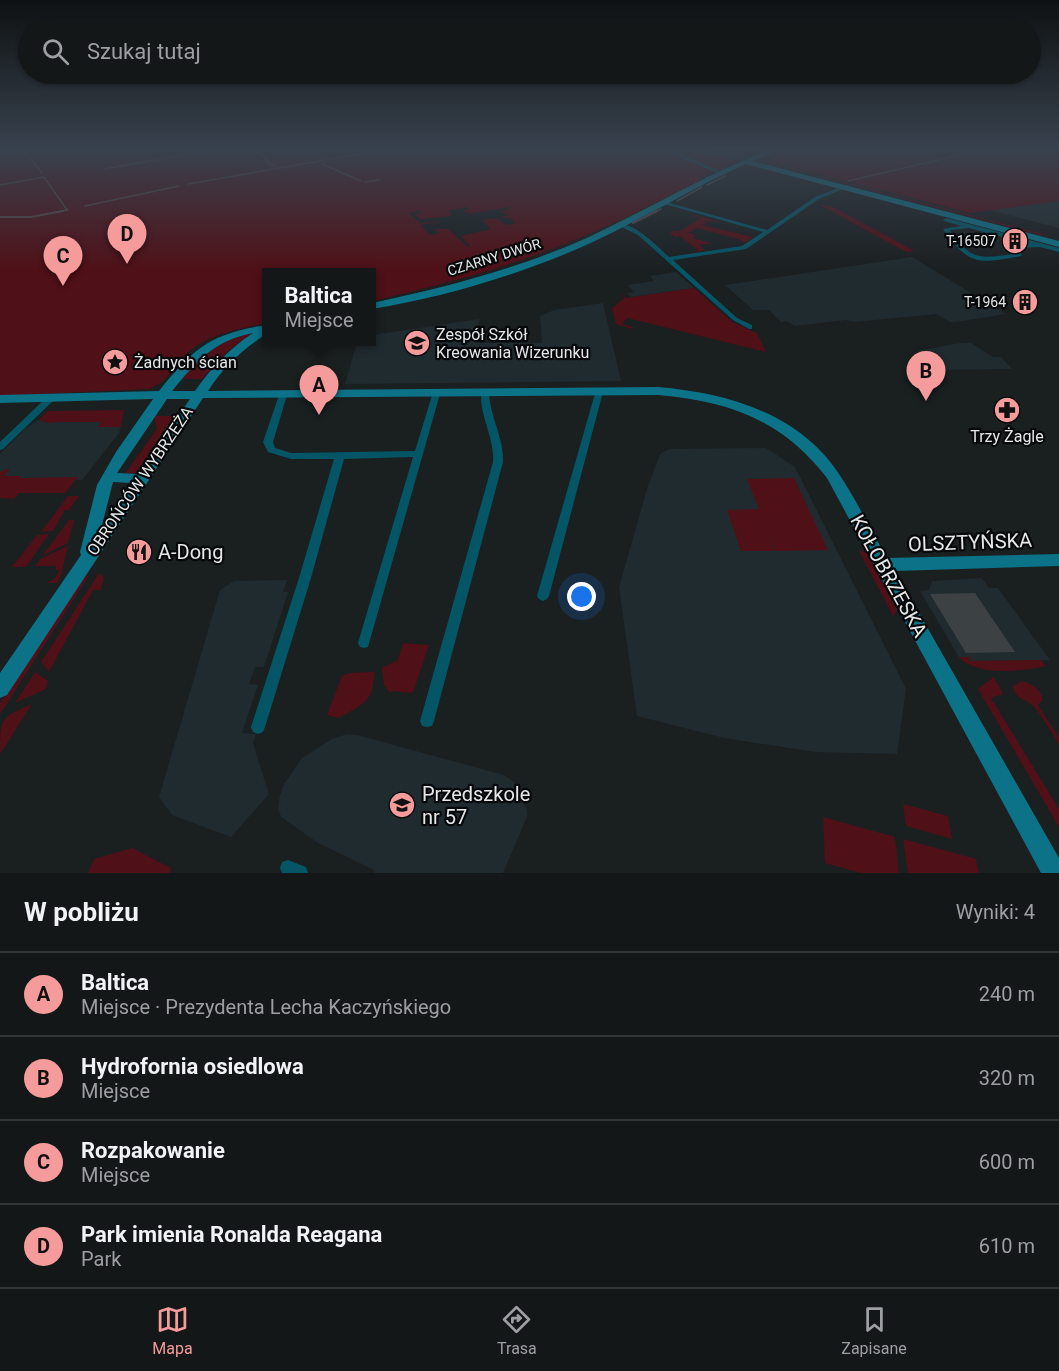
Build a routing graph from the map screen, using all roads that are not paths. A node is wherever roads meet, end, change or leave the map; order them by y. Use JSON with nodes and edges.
{"nodes":[{"id":1,"x":693,"y":189,"type":"edge"},
{"id":2,"x":839,"y":189,"type":"edge"},
{"id":3,"x":855,"y":189,"type":"edge"},
{"id":4,"x":664,"y":203,"type":"junction"},
{"id":5,"x":946,"y":220,"type":"dead end"},
{"id":6,"x":620,"y":225,"type":"junction"},
{"id":7,"x":970,"y":226,"type":"junction"},
{"id":8,"x":768,"y":232,"type":"junction"},
{"id":9,"x":1051,"y":242,"type":"edge"},
{"id":10,"x":1059,"y":250,"type":"edge"},
{"id":11,"x":668,"y":259,"type":"junction"},
{"id":12,"x":376,"y":305,"type":"edge"},
{"id":13,"x":749,"y":327,"type":"dead end"},
{"id":14,"x":262,"y":330,"type":"edge"},
{"id":15,"x":262,"y":332,"type":"edge"},
{"id":16,"x":175,"y":381,"type":"junction"},
{"id":17,"x":599,"y":392,"type":"junction"},
{"id":18,"x":485,"y":393,"type":"junction"},
{"id":19,"x":283,"y":394,"type":"junction"},
{"id":20,"x":436,"y":394,"type":"junction"},
{"id":21,"x":164,"y":395,"type":"junction"},
{"id":22,"x":198,"y":395,"type":"junction"},
{"id":23,"x":136,"y":396,"type":"junction"},
{"id":24,"x":52,"y":397,"type":"junction"},
{"id":25,"x":0,"y":399,"type":"edge"},
{"id":26,"x":0,"y":447,"type":"edge"},
{"id":27,"x":418,"y":454,"type":"junction"},
{"id":28,"x":340,"y":456,"type":"junction"},
{"id":29,"x":108,"y":477,"type":"junction"},
{"id":30,"x":142,"y":479,"type":"junction"},
{"id":31,"x":1059,"y":560,"type":"edge"},
{"id":32,"x":882,"y":565,"type":"junction"},
{"id":33,"x":81,"y":568,"type":"junction"},
{"id":34,"x":543,"y":596,"type":"dead end"},
{"id":35,"x":364,"y":643,"type":"dead end"},
{"id":36,"x":0,"y":689,"type":"edge"},
{"id":37,"x":427,"y":721,"type":"dead end"},
{"id":38,"x":258,"y":727,"type":"dead end"},
{"id":39,"x":1054,"y":873,"type":"edge"}],
"edges":[{"from":1,"to":4,"type":"main road","name":"CZARNY DWÓR"},
{"from":2,"to":8,"type":"street"},
{"from":3,"to":9,"type":"main road"},
{"from":4,"to":6,"type":"main road","name":"CZARNY DWÓR"},
{"from":4,"to":8,"type":"street"},
{"from":5,"to":7,"type":"street"},
{"from":6,"to":11,"type":"street"},
{"from":6,"to":12,"type":"main road","name":"CZARNY DWÓR"},
{"from":7,"to":9,"type":"street"},
{"from":7,"to":9,"type":"street"},
{"from":8,"to":11,"type":"street"},
{"from":9,"to":10,"type":"street"},
{"from":11,"to":13,"type":"street"},
{"from":14,"to":16,"type":"main road"},
{"from":15,"to":22,"type":"main road"},
{"from":16,"to":21,"type":"main road"},
{"from":16,"to":23,"type":"main road"},
{"from":17,"to":18,"type":"main road","name":"KOŁOBRZESKA"},
{"from":17,"to":32,"type":"main road","name":"KOŁOBRZESKA"},
{"from":17,"to":34,"type":"street"},
{"from":18,"to":20,"type":"main road","name":"KOŁOBRZESKA"},
{"from":18,"to":37,"type":"street"},
{"from":19,"to":20,"type":"main road","name":"KOŁOBRZESKA"},
{"from":19,"to":22,"type":"main road","name":"KOŁOBRZESKA"},
{"from":19,"to":28,"type":"street"},
{"from":20,"to":27,"type":"street"},
{"from":21,"to":22,"type":"main road","name":"KOŁOBRZESKA"},
{"from":21,"to":23,"type":"main road","name":"KOŁOBRZESKA"},
{"from":21,"to":29,"type":"main road","name":"OBROŃCÓW WYBRZEŻA"},
{"from":22,"to":30,"type":"main road","name":"OBROŃCÓW WYBRZEŻA"},
{"from":23,"to":24,"type":"main road","name":"KOŁOBRZESKA"},
{"from":24,"to":25,"type":"main road","name":"KOŁOBRZESKA"},
{"from":24,"to":26,"type":"street"},
{"from":27,"to":28,"type":"street"},
{"from":27,"to":35,"type":"street"},
{"from":28,"to":38,"type":"street"},
{"from":29,"to":30,"type":"main road"},
{"from":29,"to":33,"type":"main road","name":"OBROŃCÓW WYBRZEŻA"},
{"from":30,"to":33,"type":"main road","name":"OBROŃCÓW WYBRZEŻA"},
{"from":31,"to":32,"type":"main road","name":"OLSZTYŃSKA"},
{"from":32,"to":39,"type":"main road","name":"KOŁOBRZESKA"},
{"from":33,"to":36,"type":"main road","name":"OBROŃCÓW WYBRZEŻA"}]}
